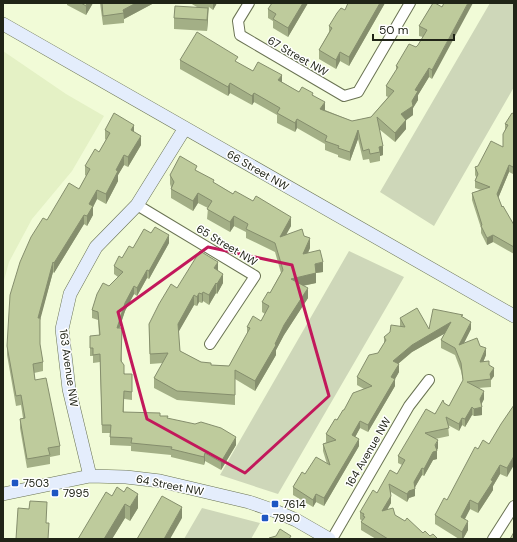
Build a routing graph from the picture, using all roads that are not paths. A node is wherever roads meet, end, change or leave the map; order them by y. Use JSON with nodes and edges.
{"nodes":[{"id":1,"x":249,"y":3,"type":"edge"},
{"id":2,"x":410,"y":3,"type":"edge"},
{"id":3,"x":3,"y":24,"type":"edge"},
{"id":4,"x":185,"y":128,"type":"junction"},
{"id":5,"x":137,"y":205,"type":"junction"},
{"id":6,"x":514,"y":316,"type":"edge"},
{"id":7,"x":210,"y":344,"type":"dead end"},
{"id":8,"x":429,"y":380,"type":"dead end"},
{"id":9,"x":90,"y":476,"type":"junction"},
{"id":10,"x":3,"y":494,"type":"edge"},
{"id":11,"x":514,"y":506,"type":"edge"},
{"id":12,"x":330,"y":539,"type":"edge"},
{"id":13,"x":493,"y":539,"type":"edge"}],
"edges":[{"from":1,"to":2,"type":"street","name":"67 Street NW"},
{"from":3,"to":4,"type":"street","name":"66 Street NW"},
{"from":4,"to":5,"type":"street","name":"163 Avenue NW"},
{"from":4,"to":6,"type":"street","name":"66 Street NW"},
{"from":5,"to":7,"type":"street","name":"65 Street NW"},
{"from":5,"to":9,"type":"street","name":"163 Avenue NW"},
{"from":8,"to":12,"type":"street","name":"164 Avenue NW"},
{"from":9,"to":10,"type":"street","name":"64 Street NW"},
{"from":9,"to":12,"type":"street","name":"64 Street NW"},
{"from":11,"to":13,"type":"street"}]}
